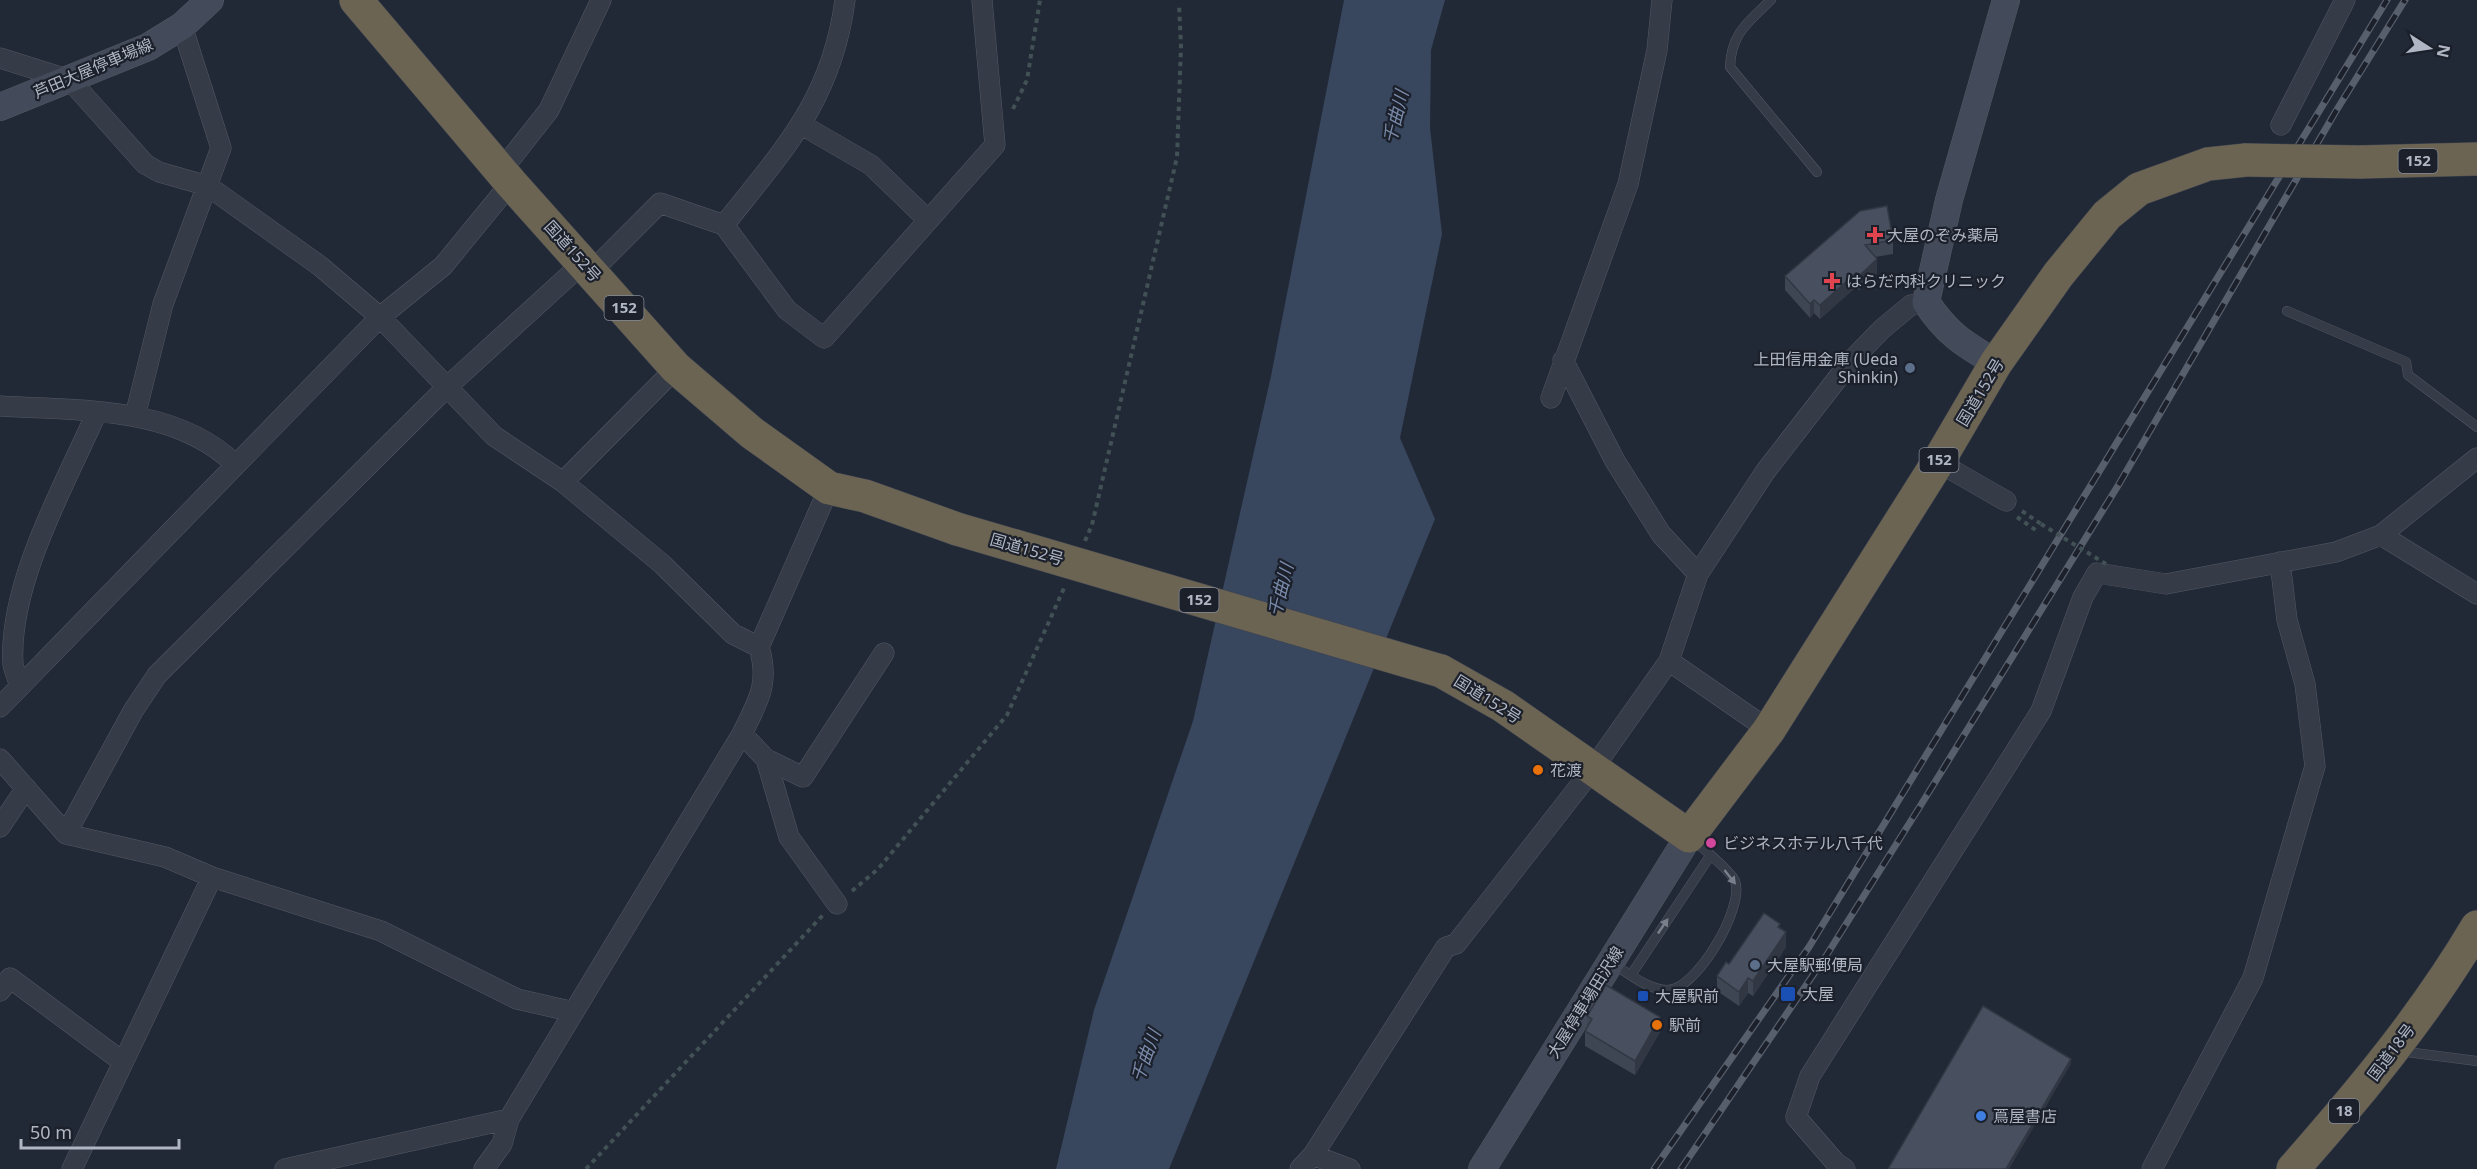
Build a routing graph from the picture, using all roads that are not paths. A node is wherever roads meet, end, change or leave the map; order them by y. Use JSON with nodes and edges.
{"nodes":[{"id":1,"x":210,"y":0,"type":"edge"},
{"id":2,"x":356,"y":0,"type":"edge"},
{"id":3,"x":601,"y":0,"type":"edge"},
{"id":4,"x":845,"y":0,"type":"edge"},
{"id":5,"x":982,"y":0,"type":"edge"},
{"id":6,"x":1662,"y":0,"type":"edge"},
{"id":7,"x":1771,"y":0,"type":"edge"},
{"id":8,"x":2345,"y":0,"type":"edge"},
{"id":9,"x":1998,"y":3,"type":"edge"},
{"id":10,"x":182,"y":26,"type":"junction"},
{"id":11,"x":0,"y":58,"type":"edge"},
{"id":12,"x":70,"y":80,"type":"junction"},
{"id":13,"x":0,"y":108,"type":"edge"},
{"id":14,"x":802,"y":125,"type":"junction"},
{"id":15,"x":2281,"y":125,"type":"dead end"},
{"id":16,"x":2477,"y":159,"type":"edge"},
{"id":17,"x":1816,"y":172,"type":"dead end"},
{"id":18,"x":506,"y":177,"type":"junction"},
{"id":19,"x":208,"y":186,"type":"junction"},
{"id":20,"x":928,"y":220,"type":"junction"},
{"id":21,"x":724,"y":225,"type":"junction"},
{"id":22,"x":588,"y":267,"type":"junction"},
{"id":23,"x":1926,"y":302,"type":"junction"},
{"id":24,"x":2287,"y":311,"type":"dead end"},
{"id":25,"x":380,"y":317,"type":"junction"},
{"id":26,"x":1563,"y":360,"type":"junction"},
{"id":27,"x":1996,"y":363,"type":"junction"},
{"id":28,"x":676,"y":368,"type":"junction"},
{"id":29,"x":448,"y":387,"type":"junction"},
{"id":30,"x":1551,"y":398,"type":"dead end"},
{"id":31,"x":0,"y":406,"type":"edge"},
{"id":32,"x":97,"y":412,"type":"junction"},
{"id":33,"x":135,"y":416,"type":"junction"},
{"id":34,"x":2477,"y":427,"type":"edge"},
{"id":35,"x":2477,"y":458,"type":"edge"},
{"id":36,"x":1938,"y":462,"type":"junction"},
{"id":37,"x":235,"y":464,"type":"junction"},
{"id":38,"x":563,"y":482,"type":"junction"},
{"id":39,"x":829,"y":488,"type":"junction"},
{"id":40,"x":2007,"y":501,"type":"dead end"},
{"id":41,"x":2381,"y":536,"type":"junction"},
{"id":42,"x":2280,"y":561,"type":"junction"},
{"id":43,"x":1698,"y":574,"type":"junction"},
{"id":44,"x":2477,"y":594,"type":"edge"},
{"id":45,"x":759,"y":647,"type":"junction"},
{"id":46,"x":884,"y":653,"type":"dead end"},
{"id":47,"x":1669,"y":661,"type":"junction"},
{"id":48,"x":20,"y":686,"type":"junction"},
{"id":49,"x":0,"y":707,"type":"edge"},
{"id":50,"x":1768,"y":730,"type":"junction"},
{"id":51,"x":742,"y":734,"type":"junction"},
{"id":52,"x":0,"y":759,"type":"edge"},
{"id":53,"x":766,"y":759,"type":"junction"},
{"id":54,"x":1592,"y":770,"type":"junction"},
{"id":55,"x":26,"y":788,"type":"junction"},
{"id":56,"x":0,"y":827,"type":"edge"},
{"id":57,"x":66,"y":834,"type":"junction"},
{"id":58,"x":1699,"y":846,"type":"junction"},
{"id":59,"x":212,"y":877,"type":"junction"},
{"id":60,"x":837,"y":904,"type":"road end"},
{"id":61,"x":2477,"y":927,"type":"edge"},
{"id":62,"x":1620,"y":968,"type":"junction"},
{"id":63,"x":0,"y":991,"type":"edge"},
{"id":64,"x":574,"y":1012,"type":"junction"},
{"id":65,"x":2392,"y":1050,"type":"junction"},
{"id":66,"x":2477,"y":1061,"type":"edge"},
{"id":67,"x":123,"y":1062,"type":"junction"},
{"id":68,"x":509,"y":1119,"type":"junction"},
{"id":69,"x":346,"y":1162,"type":"edge"},
{"id":70,"x":1306,"y":1162,"type":"edge"},
{"id":71,"x":72,"y":1169,"type":"edge"},
{"id":72,"x":285,"y":1169,"type":"edge"},
{"id":73,"x":484,"y":1169,"type":"edge"},
{"id":74,"x":1350,"y":1169,"type":"edge"},
{"id":75,"x":1482,"y":1169,"type":"edge"},
{"id":76,"x":1845,"y":1169,"type":"edge"},
{"id":77,"x":2152,"y":1169,"type":"edge"},
{"id":78,"x":2293,"y":1169,"type":"edge"}],
"edges":[{"from":1,"to":10,"type":"main road","name":"芦田大屋停車場線"},
{"from":2,"to":18,"type":"highway","name":"国道152号","number":"152"},
{"from":3,"to":18,"type":"street"},
{"from":4,"to":14,"type":"street"},
{"from":5,"to":20,"type":"street"},
{"from":6,"to":26,"type":"street"},
{"from":7,"to":17,"type":"lane"},
{"from":8,"to":15,"type":"street"},
{"from":9,"to":23,"type":"main road"},
{"from":10,"to":12,"type":"main road","name":"芦田大屋停車場線"},
{"from":10,"to":19,"type":"street"},
{"from":11,"to":12,"type":"street"},
{"from":12,"to":13,"type":"main road","name":"芦田大屋停車場線"},
{"from":12,"to":19,"type":"street"},
{"from":14,"to":20,"type":"street"},
{"from":14,"to":21,"type":"street"},
{"from":16,"to":27,"type":"highway","name":"国道152号","number":"152","bridge":true},
{"from":18,"to":22,"type":"highway","name":"国道152号","number":"152"},
{"from":18,"to":25,"type":"street"},
{"from":19,"to":25,"type":"street"},
{"from":19,"to":33,"type":"street"},
{"from":20,"to":21,"type":"street"},
{"from":21,"to":22,"type":"street"},
{"from":22,"to":28,"type":"highway","name":"国道152号","number":"152"},
{"from":22,"to":29,"type":"street"},
{"from":23,"to":27,"type":"main road"},
{"from":23,"to":43,"type":"street"},
{"from":24,"to":34,"type":"lane"},
{"from":25,"to":29,"type":"street"},
{"from":25,"to":37,"type":"street"},
{"from":26,"to":30,"type":"street"},
{"from":26,"to":43,"type":"street"},
{"from":27,"to":36,"type":"highway","name":"国道152号","number":"152"},
{"from":28,"to":38,"type":"street"},
{"from":28,"to":39,"type":"highway","name":"国道152号","number":"152"},
{"from":29,"to":38,"type":"street"},
{"from":29,"to":57,"type":"street"},
{"from":31,"to":32,"type":"street"},
{"from":32,"to":33,"type":"street"},
{"from":32,"to":48,"type":"street"},
{"from":33,"to":37,"type":"street"},
{"from":35,"to":41,"type":"street"},
{"from":36,"to":40,"type":"street"},
{"from":36,"to":50,"type":"highway","name":"国道152号","number":"152"},
{"from":37,"to":48,"type":"street"},
{"from":38,"to":45,"type":"street"},
{"from":39,"to":45,"type":"street"},
{"from":39,"to":54,"type":"highway","name":"国道152号","number":"152","bridge":true},
{"from":41,"to":42,"type":"street"},
{"from":41,"to":44,"type":"street"},
{"from":42,"to":76,"type":"street"},
{"from":42,"to":77,"type":"street"},
{"from":43,"to":47,"type":"street"},
{"from":45,"to":51,"type":"street"},
{"from":46,"to":53,"type":"street"},
{"from":47,"to":50,"type":"street"},
{"from":47,"to":54,"type":"street"},
{"from":48,"to":49,"type":"street"},
{"from":50,"to":58,"type":"highway","name":"国道152号","number":"152"},
{"from":51,"to":53,"type":"street"},
{"from":51,"to":64,"type":"street"},
{"from":52,"to":55,"type":"street"},
{"from":53,"to":60,"type":"street"},
{"from":54,"to":58,"type":"highway","name":"国道152号","number":"152"},
{"from":54,"to":70,"type":"street"},
{"from":55,"to":56,"type":"street"},
{"from":55,"to":57,"type":"street"},
{"from":57,"to":59,"type":"street"},
{"from":58,"to":62,"type":"main road","name":"大屋停車場田沢線"},
{"from":58,"to":62,"type":"lane","one_way":true},
{"from":59,"to":64,"type":"street"},
{"from":59,"to":67,"type":"street"},
{"from":61,"to":65,"type":"highway","name":"国道18号","number":"18"},
{"from":62,"to":75,"type":"main road","name":"大屋停車場田沢線"},
{"from":63,"to":67,"type":"street"},
{"from":64,"to":68,"type":"street"},
{"from":65,"to":66,"type":"lane"},
{"from":65,"to":78,"type":"highway","name":"国道18号","number":"18"},
{"from":67,"to":71,"type":"street"},
{"from":68,"to":69,"type":"street"},
{"from":68,"to":73,"type":"street"},
{"from":69,"to":72,"type":"street"},
{"from":70,"to":74,"type":"street"}]}
